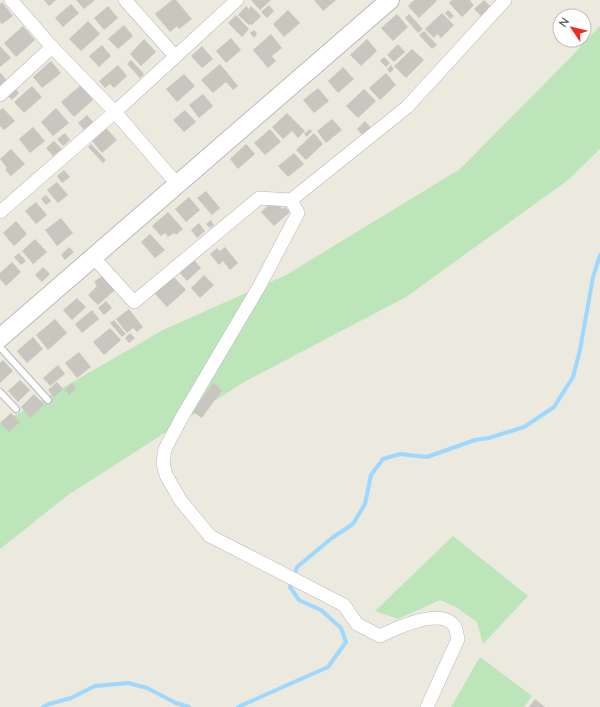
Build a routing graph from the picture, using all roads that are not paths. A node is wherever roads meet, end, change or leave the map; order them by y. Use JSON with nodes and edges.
{"nodes":[{"id":1,"x":11,"y":0,"type":"edge"},
{"id":2,"x":125,"y":0,"type":"edge"},
{"id":3,"x":237,"y":0,"type":"edge"},
{"id":4,"x":390,"y":0,"type":"edge"},
{"id":5,"x":505,"y":0,"type":"edge"},
{"id":6,"x":52,"y":47,"type":"junction"},
{"id":7,"x":175,"y":56,"type":"junction"},
{"id":8,"x":0,"y":95,"type":"edge"},
{"id":9,"x":115,"y":112,"type":"junction"},
{"id":10,"x":177,"y":184,"type":"junction"},
{"id":11,"x":291,"y":200,"type":"junction"},
{"id":12,"x":0,"y":212,"type":"edge"},
{"id":13,"x":94,"y":258,"type":"junction"},
{"id":14,"x":0,"y":338,"type":"edge"},
{"id":15,"x":0,"y":348,"type":"edge"},
{"id":16,"x":0,"y":392,"type":"edge"},
{"id":17,"x":6,"y":399,"type":"junction"},
{"id":18,"x":48,"y":400,"type":"dead end"},
{"id":19,"x":0,"y":404,"type":"edge"},
{"id":20,"x":16,"y":410,"type":"dead end"},
{"id":21,"x":427,"y":707,"type":"edge"}],
"edges":[{"from":1,"to":6,"type":"street"},
{"from":2,"to":7,"type":"street"},
{"from":3,"to":7,"type":"street"},
{"from":4,"to":10,"type":"street"},
{"from":5,"to":11,"type":"street"},
{"from":6,"to":8,"type":"street"},
{"from":6,"to":9,"type":"street"},
{"from":7,"to":9,"type":"street"},
{"from":9,"to":10,"type":"street"},
{"from":9,"to":12,"type":"street"},
{"from":10,"to":13,"type":"street"},
{"from":11,"to":13,"type":"street"},
{"from":11,"to":21,"type":"street"},
{"from":13,"to":14,"type":"street"},
{"from":15,"to":18,"type":"lane"},
{"from":16,"to":17,"type":"lane"},
{"from":17,"to":19,"type":"lane"},
{"from":17,"to":20,"type":"lane"}]}
